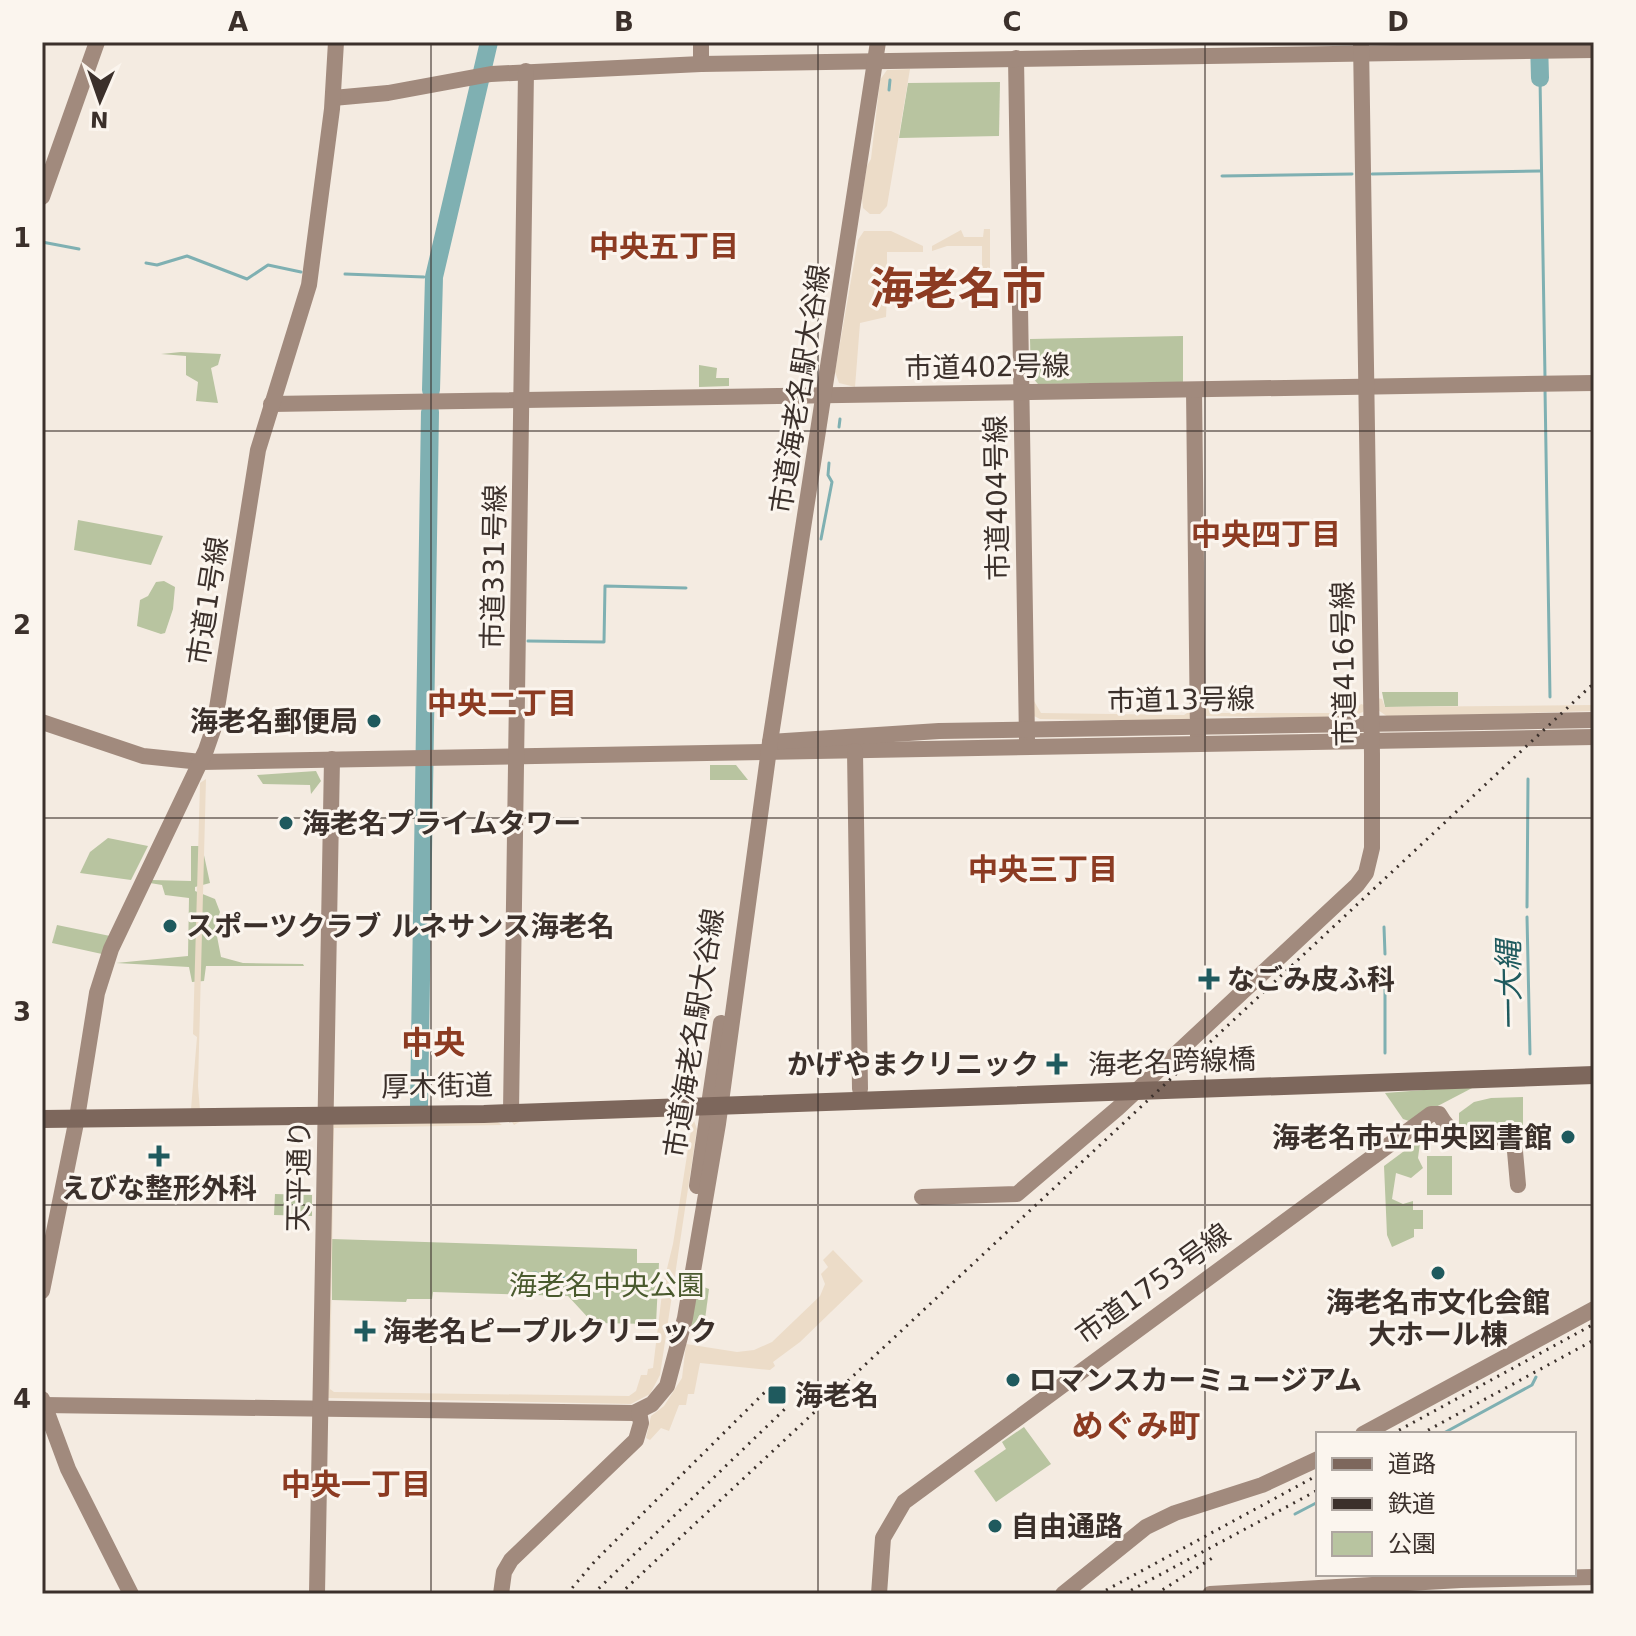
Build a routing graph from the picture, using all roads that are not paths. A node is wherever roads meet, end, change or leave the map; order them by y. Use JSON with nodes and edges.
{"nodes":[{"id":1,"x":97,"y":42,"type":"edge"},
{"id":2,"x":336,"y":42,"type":"edge"},
{"id":3,"x":701,"y":42,"type":"edge"},
{"id":4,"x":878,"y":42,"type":"edge"},
{"id":5,"x":1361,"y":49,"type":"edge"},
{"id":6,"x":1594,"y":50,"type":"edge"},
{"id":7,"x":1016,"y":58,"type":"junction"},
{"id":8,"x":876,"y":62,"type":"junction"},
{"id":9,"x":701,"y":64,"type":"junction"},
{"id":10,"x":526,"y":71,"type":"junction"},
{"id":11,"x":333,"y":98,"type":"junction"},
{"id":12,"x":42,"y":197,"type":"edge"},
{"id":13,"x":1594,"y":383,"type":"edge"},
{"id":14,"x":1366,"y":387,"type":"junction"},
{"id":15,"x":1194,"y":390,"type":"junction"},
{"id":16,"x":1022,"y":393,"type":"junction"},
{"id":17,"x":825,"y":395,"type":"junction"},
{"id":18,"x":523,"y":401,"type":"junction"},
{"id":19,"x":271,"y":404,"type":"junction"},
{"id":20,"x":1594,"y":720,"type":"edge"},
{"id":21,"x":42,"y":722,"type":"edge"},
{"id":22,"x":1371,"y":723,"type":"junction"},
{"id":23,"x":1198,"y":726,"type":"junction"},
{"id":24,"x":1026,"y":737,"type":"junction"},
{"id":25,"x":1594,"y":737,"type":"edge"},
{"id":26,"x":1372,"y":741,"type":"junction"},
{"id":27,"x":1198,"y":743,"type":"junction"},
{"id":28,"x":768,"y":750,"type":"junction"},
{"id":29,"x":855,"y":751,"type":"junction"},
{"id":30,"x":517,"y":755,"type":"junction"},
{"id":31,"x":332,"y":759,"type":"junction"},
{"id":32,"x":201,"y":762,"type":"junction"},
{"id":33,"x":1594,"y":1075,"type":"edge"},
{"id":34,"x":860,"y":1089,"type":"dead end"},
{"id":35,"x":834,"y":1102,"type":"joint"},
{"id":36,"x":714,"y":1106,"type":"junction"},
{"id":37,"x":511,"y":1112,"type":"junction"},
{"id":38,"x":326,"y":1117,"type":"junction"},
{"id":39,"x":77,"y":1118,"type":"junction"},
{"id":40,"x":42,"y":1119,"type":"edge"},
{"id":41,"x":1518,"y":1185,"type":"dead end"},
{"id":42,"x":925,"y":1197,"type":"dead end"},
{"id":43,"x":42,"y":1291,"type":"edge"},
{"id":44,"x":1594,"y":1309,"type":"edge"},
{"id":45,"x":43,"y":1402,"type":"edge"},
{"id":46,"x":319,"y":1407,"type":"junction"},
{"id":47,"x":639,"y":1412,"type":"junction"},
{"id":48,"x":1367,"y":1432,"type":"edge"},
{"id":49,"x":1316,"y":1460,"type":"edge"},
{"id":50,"x":1594,"y":1577,"type":"edge"},
{"id":51,"x":131,"y":1594,"type":"edge"},
{"id":52,"x":317,"y":1594,"type":"edge"},
{"id":53,"x":501,"y":1594,"type":"edge"},
{"id":54,"x":879,"y":1594,"type":"edge"},
{"id":55,"x":1063,"y":1594,"type":"edge"},
{"id":56,"x":1210,"y":1594,"type":"edge"}],
"edges":[{"from":1,"to":12,"type":"street"},
{"from":2,"to":11,"type":"street","name":"市道1号線"},
{"from":3,"to":9,"type":"street"},
{"from":4,"to":8,"type":"street","name":"市道海老名駅大谷線"},
{"from":5,"to":6,"type":"street"},
{"from":5,"to":7,"type":"street"},
{"from":5,"to":14,"type":"street","name":"市道416号線"},
{"from":7,"to":8,"type":"street"},
{"from":7,"to":16,"type":"street","name":"市道404号線"},
{"from":8,"to":9,"type":"street"},
{"from":8,"to":17,"type":"street","name":"市道海老名駅大谷線"},
{"from":9,"to":10,"type":"street"},
{"from":10,"to":11,"type":"street"},
{"from":10,"to":18,"type":"street","name":"市道331号線"},
{"from":11,"to":19,"type":"street","name":"市道1号線"},
{"from":13,"to":14,"type":"street","name":"市道402号線"},
{"from":14,"to":15,"type":"street","name":"市道402号線"},
{"from":14,"to":22,"type":"street","name":"市道416号線"},
{"from":15,"to":16,"type":"street","name":"市道402号線"},
{"from":15,"to":23,"type":"street"},
{"from":16,"to":17,"type":"street","name":"市道402号線"},
{"from":16,"to":24,"type":"street","name":"市道404号線"},
{"from":17,"to":18,"type":"street","name":"市道402号線"},
{"from":17,"to":28,"type":"street","name":"市道海老名駅大谷線"},
{"from":18,"to":19,"type":"street","name":"市道402号線"},
{"from":18,"to":30,"type":"street","name":"市道331号線"},
{"from":19,"to":32,"type":"street","name":"市道1号線"},
{"from":20,"to":22,"type":"street","name":"市道13号線"},
{"from":21,"to":32,"type":"street"},
{"from":22,"to":23,"type":"street","name":"市道13号線"},
{"from":22,"to":26,"type":"street","name":"市道416号線"},
{"from":23,"to":24,"type":"street","name":"市道13号線"},
{"from":23,"to":27,"type":"street"},
{"from":24,"to":27,"type":"street","name":"市道13号線"},
{"from":24,"to":28,"type":"street","name":"市道13号線"},
{"from":24,"to":29,"type":"street","name":"市道13号線"},
{"from":25,"to":26,"type":"street","name":"市道13号線"},
{"from":26,"to":27,"type":"street","name":"市道13号線"},
{"from":26,"to":42,"type":"street","name":"市道416号線"},
{"from":28,"to":29,"type":"street","name":"市道13号線"},
{"from":28,"to":30,"type":"street"},
{"from":28,"to":36,"type":"street","name":"市道海老名駅大谷線"},
{"from":29,"to":34,"type":"street"},
{"from":30,"to":31,"type":"street"},
{"from":30,"to":37,"type":"street","name":"市道331号線"},
{"from":31,"to":32,"type":"street"},
{"from":31,"to":38,"type":"street","name":"天平通り"},
{"from":32,"to":39,"type":"street","name":"市道1号線"},
{"from":33,"to":35,"type":"main road","name":"海老名跨線橋"},
{"from":35,"to":36,"type":"main road","name":"厚木街道"},
{"from":36,"to":37,"type":"main road","name":"厚木街道"},
{"from":36,"to":47,"type":"street","name":"市道海老名駅大谷線"},
{"from":37,"to":38,"type":"main road","name":"厚木街道"},
{"from":38,"to":39,"type":"main road","name":"厚木街道"},
{"from":38,"to":46,"type":"street","name":"天平通り"},
{"from":39,"to":40,"type":"main road","name":"厚木街道"},
{"from":39,"to":43,"type":"street","name":"市道1号線"},
{"from":41,"to":54,"type":"street","name":"市道1753号線"},
{"from":44,"to":48,"type":"street"},
{"from":45,"to":46,"type":"street"},
{"from":45,"to":51,"type":"street"},
{"from":46,"to":47,"type":"street"},
{"from":46,"to":52,"type":"street","name":"天平通り"},
{"from":47,"to":53,"type":"street"},
{"from":49,"to":55,"type":"street"},
{"from":50,"to":56,"type":"street"}]}
